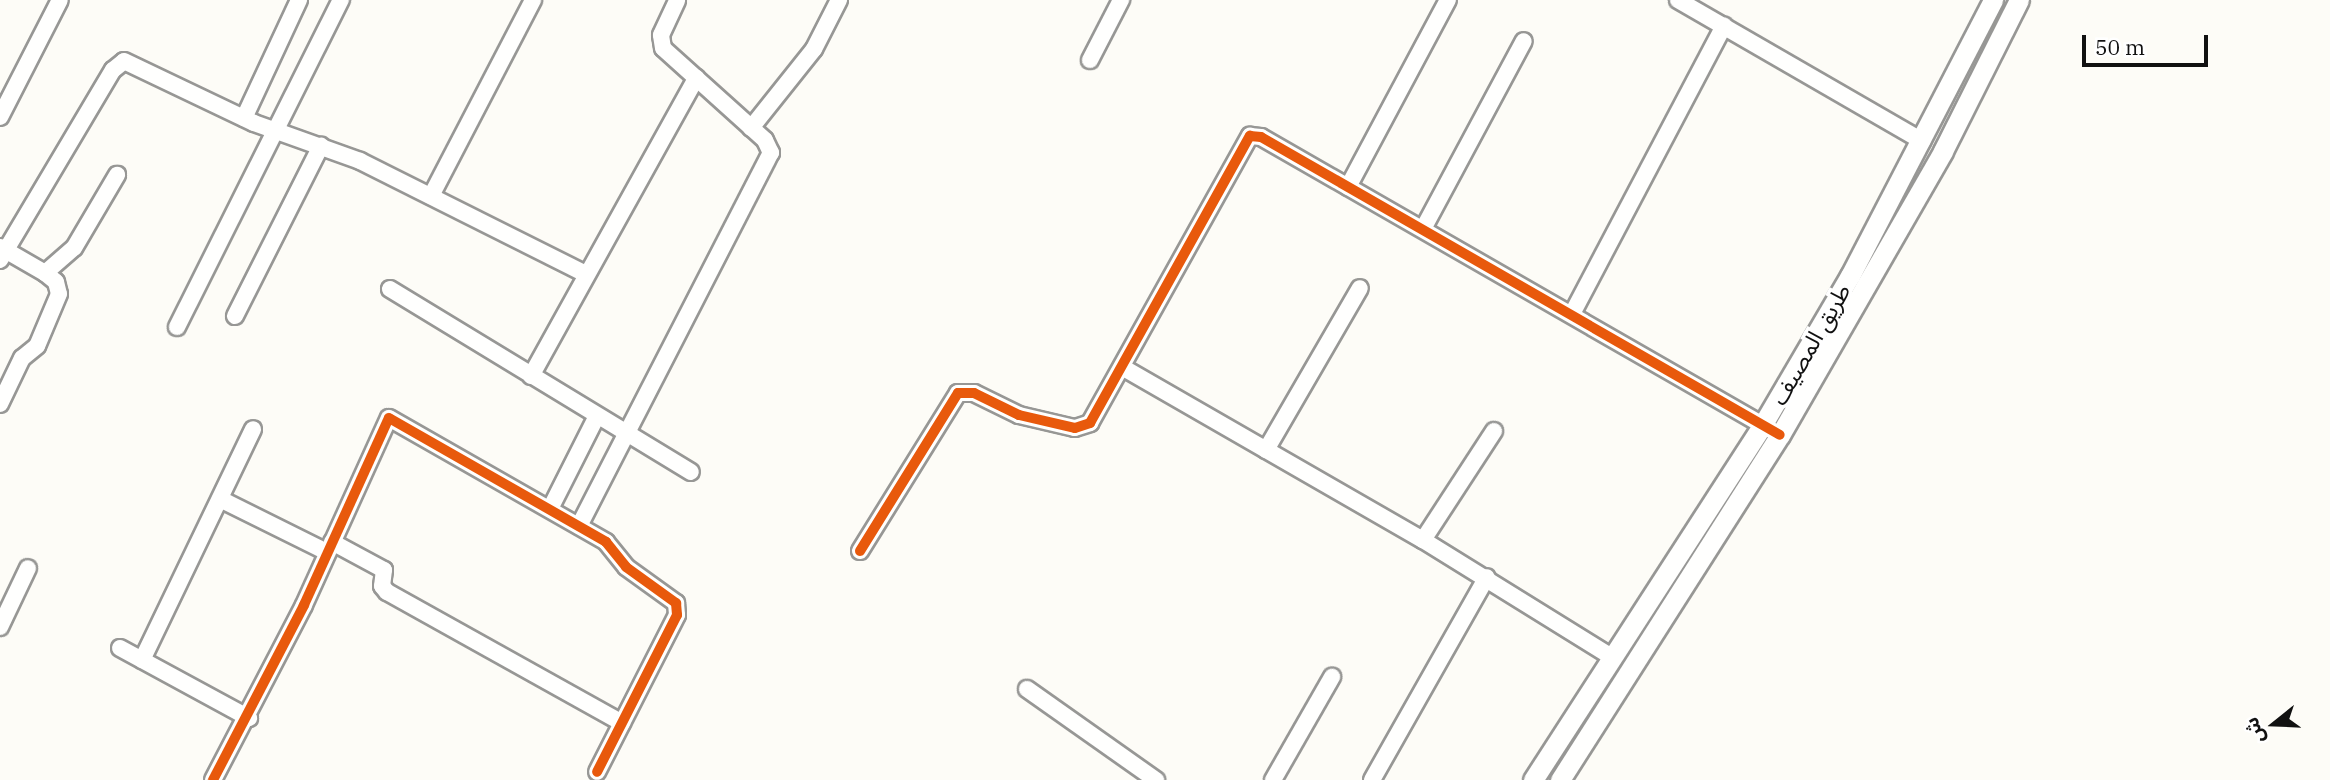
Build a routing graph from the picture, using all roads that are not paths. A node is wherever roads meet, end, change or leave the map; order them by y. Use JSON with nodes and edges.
{"nodes":[{"id":1,"x":60,"y":0,"type":"edge"},
{"id":2,"x":299,"y":0,"type":"edge"},
{"id":3,"x":341,"y":0,"type":"edge"},
{"id":4,"x":533,"y":0,"type":"edge"},
{"id":5,"x":677,"y":0,"type":"edge"},
{"id":6,"x":839,"y":0,"type":"edge"},
{"id":7,"x":1122,"y":0,"type":"edge"},
{"id":8,"x":1448,"y":0,"type":"edge"},
{"id":9,"x":1678,"y":0,"type":"edge"},
{"id":10,"x":1993,"y":0,"type":"edge"},
{"id":11,"x":2020,"y":0,"type":"edge"},
{"id":12,"x":1724,"y":26,"type":"junction"},
{"id":13,"x":1524,"y":41,"type":"dead end"},
{"id":14,"x":1090,"y":60,"type":"dead end"},
{"id":15,"x":696,"y":78,"type":"junction"},
{"id":16,"x":0,"y":117,"type":"edge"},
{"id":17,"x":244,"y":118,"type":"junction"},
{"id":18,"x":751,"y":128,"type":"junction"},
{"id":19,"x":278,"y":132,"type":"junction"},
{"id":20,"x":1922,"y":141,"type":"junction"},
{"id":21,"x":321,"y":146,"type":"junction"},
{"id":22,"x":117,"y":175,"type":"dead end"},
{"id":23,"x":1348,"y":187,"type":"junction"},
{"id":24,"x":431,"y":196,"type":"junction"},
{"id":25,"x":1423,"y":229,"type":"junction"},
{"id":26,"x":2,"y":252,"type":"edge"},
{"id":27,"x":45,"y":273,"type":"junction"},
{"id":28,"x":584,"y":273,"type":"junction"},
{"id":29,"x":1360,"y":288,"type":"dead end"},
{"id":30,"x":390,"y":289,"type":"dead end"},
{"id":31,"x":1572,"y":314,"type":"junction"},
{"id":32,"x":235,"y":316,"type":"dead end"},
{"id":33,"x":177,"y":327,"type":"dead end"},
{"id":34,"x":1122,"y":367,"type":"junction"},
{"id":35,"x":531,"y":376,"type":"junction"},
{"id":36,"x":0,"y":404,"type":"edge"},
{"id":37,"x":596,"y":418,"type":"junction"},
{"id":38,"x":1763,"y":424,"type":"junction"},
{"id":39,"x":253,"y":429,"type":"dead end"},
{"id":40,"x":1494,"y":431,"type":"dead end"},
{"id":41,"x":626,"y":435,"type":"junction"},
{"id":42,"x":1780,"y":435,"type":"junction"},
{"id":43,"x":1266,"y":450,"type":"junction"},
{"id":44,"x":691,"y":472,"type":"dead end"},
{"id":45,"x":220,"y":499,"type":"junction"},
{"id":46,"x":550,"y":509,"type":"junction"},
{"id":47,"x":579,"y":526,"type":"junction"},
{"id":48,"x":1423,"y":540,"type":"junction"},
{"id":49,"x":329,"y":547,"type":"junction"},
{"id":50,"x":860,"y":551,"type":"dead end"},
{"id":51,"x":28,"y":568,"type":"dead end"},
{"id":52,"x":1487,"y":577,"type":"junction"},
{"id":53,"x":0,"y":627,"type":"edge"},
{"id":54,"x":120,"y":648,"type":"dead end"},
{"id":55,"x":1613,"y":658,"type":"junction"},
{"id":56,"x":142,"y":660,"type":"junction"},
{"id":57,"x":1332,"y":677,"type":"dead end"},
{"id":58,"x":1027,"y":689,"type":"dead end"},
{"id":59,"x":249,"y":718,"type":"junction"},
{"id":60,"x":622,"y":723,"type":"junction"},
{"id":61,"x":597,"y":772,"type":"dead end"},
{"id":62,"x":214,"y":780,"type":"edge"},
{"id":63,"x":1156,"y":780,"type":"edge"},
{"id":64,"x":1273,"y":780,"type":"edge"},
{"id":65,"x":1372,"y":780,"type":"edge"},
{"id":66,"x":1533,"y":780,"type":"edge"},
{"id":67,"x":1560,"y":780,"type":"edge"}],
"edges":[{"from":1,"to":16,"type":"street"},
{"from":2,"to":17,"type":"street"},
{"from":3,"to":19,"type":"street"},
{"from":4,"to":24,"type":"street"},
{"from":5,"to":15,"type":"street"},
{"from":6,"to":18,"type":"street"},
{"from":7,"to":14,"type":"street"},
{"from":8,"to":23,"type":"street"},
{"from":9,"to":12,"type":"street"},
{"from":10,"to":20,"type":"street","name":"طريق المصيف"},
{"from":11,"to":42,"type":"street","name":"طريق المصيف"},
{"from":12,"to":20,"type":"street"},
{"from":12,"to":31,"type":"street"},
{"from":13,"to":25,"type":"street"},
{"from":15,"to":18,"type":"street"},
{"from":15,"to":28,"type":"street"},
{"from":17,"to":19,"type":"street"},
{"from":17,"to":26,"type":"street"},
{"from":18,"to":41,"type":"street"},
{"from":19,"to":21,"type":"street"},
{"from":19,"to":33,"type":"street"},
{"from":20,"to":38,"type":"street","name":"طريق المصيف"},
{"from":21,"to":24,"type":"street"},
{"from":21,"to":32,"type":"street"},
{"from":22,"to":27,"type":"street"},
{"from":23,"to":25,"type":"street"},
{"from":23,"to":34,"type":"street"},
{"from":24,"to":28,"type":"street"},
{"from":25,"to":31,"type":"street"},
{"from":26,"to":27,"type":"street"},
{"from":27,"to":36,"type":"street"},
{"from":28,"to":35,"type":"street"},
{"from":29,"to":43,"type":"street"},
{"from":30,"to":35,"type":"street"},
{"from":31,"to":38,"type":"street"},
{"from":34,"to":43,"type":"street"},
{"from":34,"to":50,"type":"street"},
{"from":35,"to":37,"type":"street"},
{"from":37,"to":41,"type":"street"},
{"from":37,"to":46,"type":"street"},
{"from":38,"to":42,"type":"street"},
{"from":38,"to":55,"type":"street","name":"طريق المصيف"},
{"from":39,"to":45,"type":"street"},
{"from":40,"to":48,"type":"street"},
{"from":41,"to":44,"type":"street"},
{"from":41,"to":47,"type":"street"},
{"from":42,"to":67,"type":"street","name":"طريق المصيف"},
{"from":43,"to":48,"type":"street"},
{"from":45,"to":49,"type":"street"},
{"from":45,"to":56,"type":"street"},
{"from":46,"to":47,"type":"street"},
{"from":46,"to":49,"type":"street"},
{"from":47,"to":60,"type":"street"},
{"from":48,"to":52,"type":"street"},
{"from":49,"to":59,"type":"street"},
{"from":49,"to":60,"type":"street"},
{"from":51,"to":53,"type":"street"},
{"from":52,"to":55,"type":"street"},
{"from":52,"to":65,"type":"street"},
{"from":54,"to":56,"type":"street"},
{"from":55,"to":66,"type":"street","name":"طريق المصيف"},
{"from":56,"to":59,"type":"street"},
{"from":57,"to":64,"type":"street"},
{"from":58,"to":63,"type":"street"},
{"from":59,"to":62,"type":"street"},
{"from":60,"to":61,"type":"street"}]}
